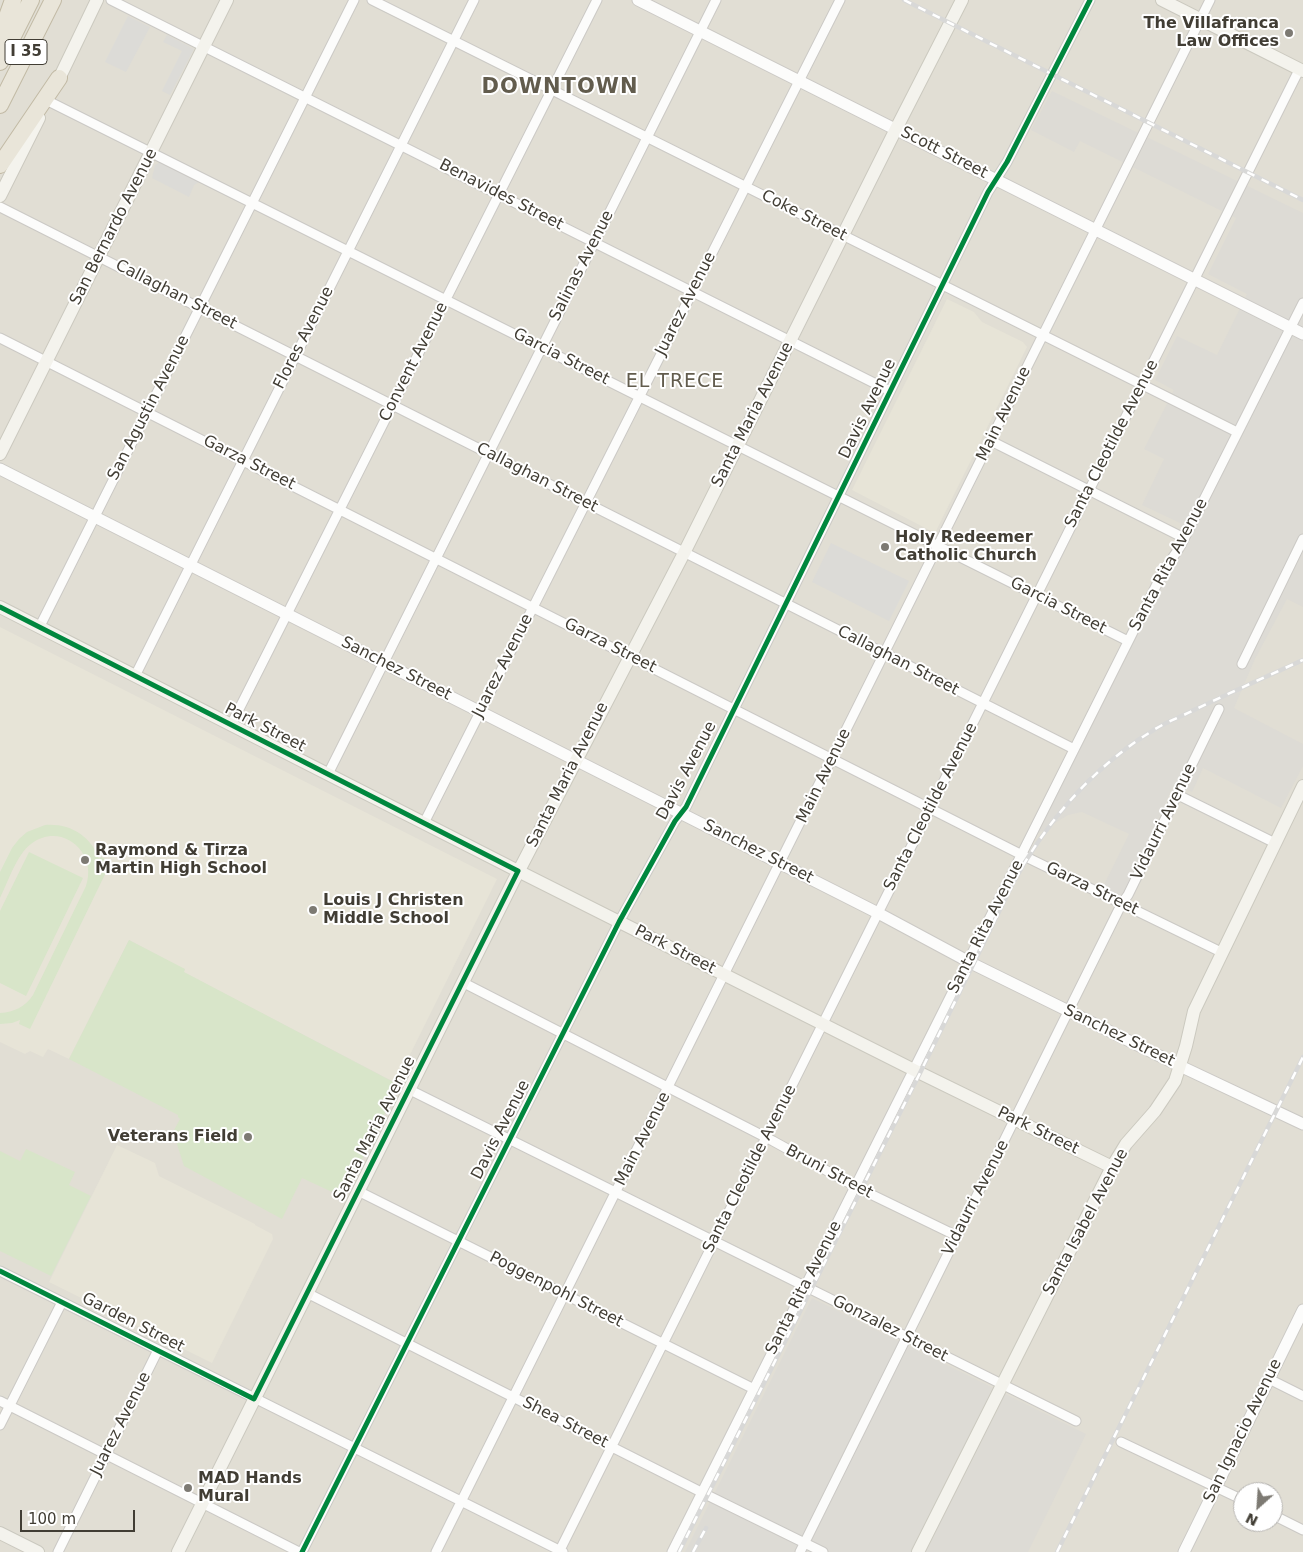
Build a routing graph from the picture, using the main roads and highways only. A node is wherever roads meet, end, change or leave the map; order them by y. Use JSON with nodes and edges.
{"nodes":[{"id":1,"x":13,"y":0,"type":"edge"},
{"id":2,"x":31,"y":0,"type":"edge"},
{"id":3,"x":53,"y":0,"type":"edge"},
{"id":4,"x":97,"y":0,"type":"edge"},
{"id":5,"x":227,"y":0,"type":"edge"},
{"id":6,"x":962,"y":0,"type":"edge"},
{"id":7,"x":1162,"y":0,"type":"edge"},
{"id":8,"x":0,"y":36,"type":"edge"},
{"id":9,"x":0,"y":62,"type":"edge"},
{"id":10,"x":1302,"y":67,"type":"edge"},
{"id":11,"x":59,"y":78,"type":"junction"},
{"id":12,"x":0,"y":105,"type":"edge"},
{"id":13,"x":0,"y":164,"type":"edge"},
{"id":14,"x":0,"y":196,"type":"edge"},
{"id":15,"x":0,"y":454,"type":"edge"},
{"id":16,"x":0,"y":608,"type":"edge"},
{"id":17,"x":1303,"y":786,"type":"edge"},
{"id":18,"x":518,"y":871,"type":"junction"},
{"id":19,"x":1112,"y":1167,"type":"junction"},
{"id":20,"x":0,"y":1533,"type":"edge"},
{"id":21,"x":38,"y":1552,"type":"edge"},
{"id":22,"x":178,"y":1552,"type":"edge"},
{"id":23,"x":918,"y":1552,"type":"edge"}],
"edges":[{"from":1,"to":8,"type":"highway"},
{"from":2,"to":9,"type":"highway","number":"I 35"},
{"from":3,"to":12,"type":"highway","number":"I 35"},
{"from":4,"to":11,"type":"main road"},
{"from":5,"to":15,"type":"main road","name":"San Bernardo Avenue"},
{"from":6,"to":18,"type":"main road","name":"Santa Maria Avenue"},
{"from":7,"to":10,"type":"main road"},
{"from":11,"to":13,"type":"highway"},
{"from":11,"to":14,"type":"main road"},
{"from":16,"to":18,"type":"main road","name":"Park Street"},
{"from":17,"to":19,"type":"main road","name":"Santa Isabel Avenue"},
{"from":18,"to":19,"type":"main road","name":"Park Street"},
{"from":18,"to":22,"type":"main road","name":"Santa Maria Avenue"},
{"from":19,"to":23,"type":"main road","name":"Santa Isabel Avenue"},
{"from":20,"to":21,"type":"main road"}]}
